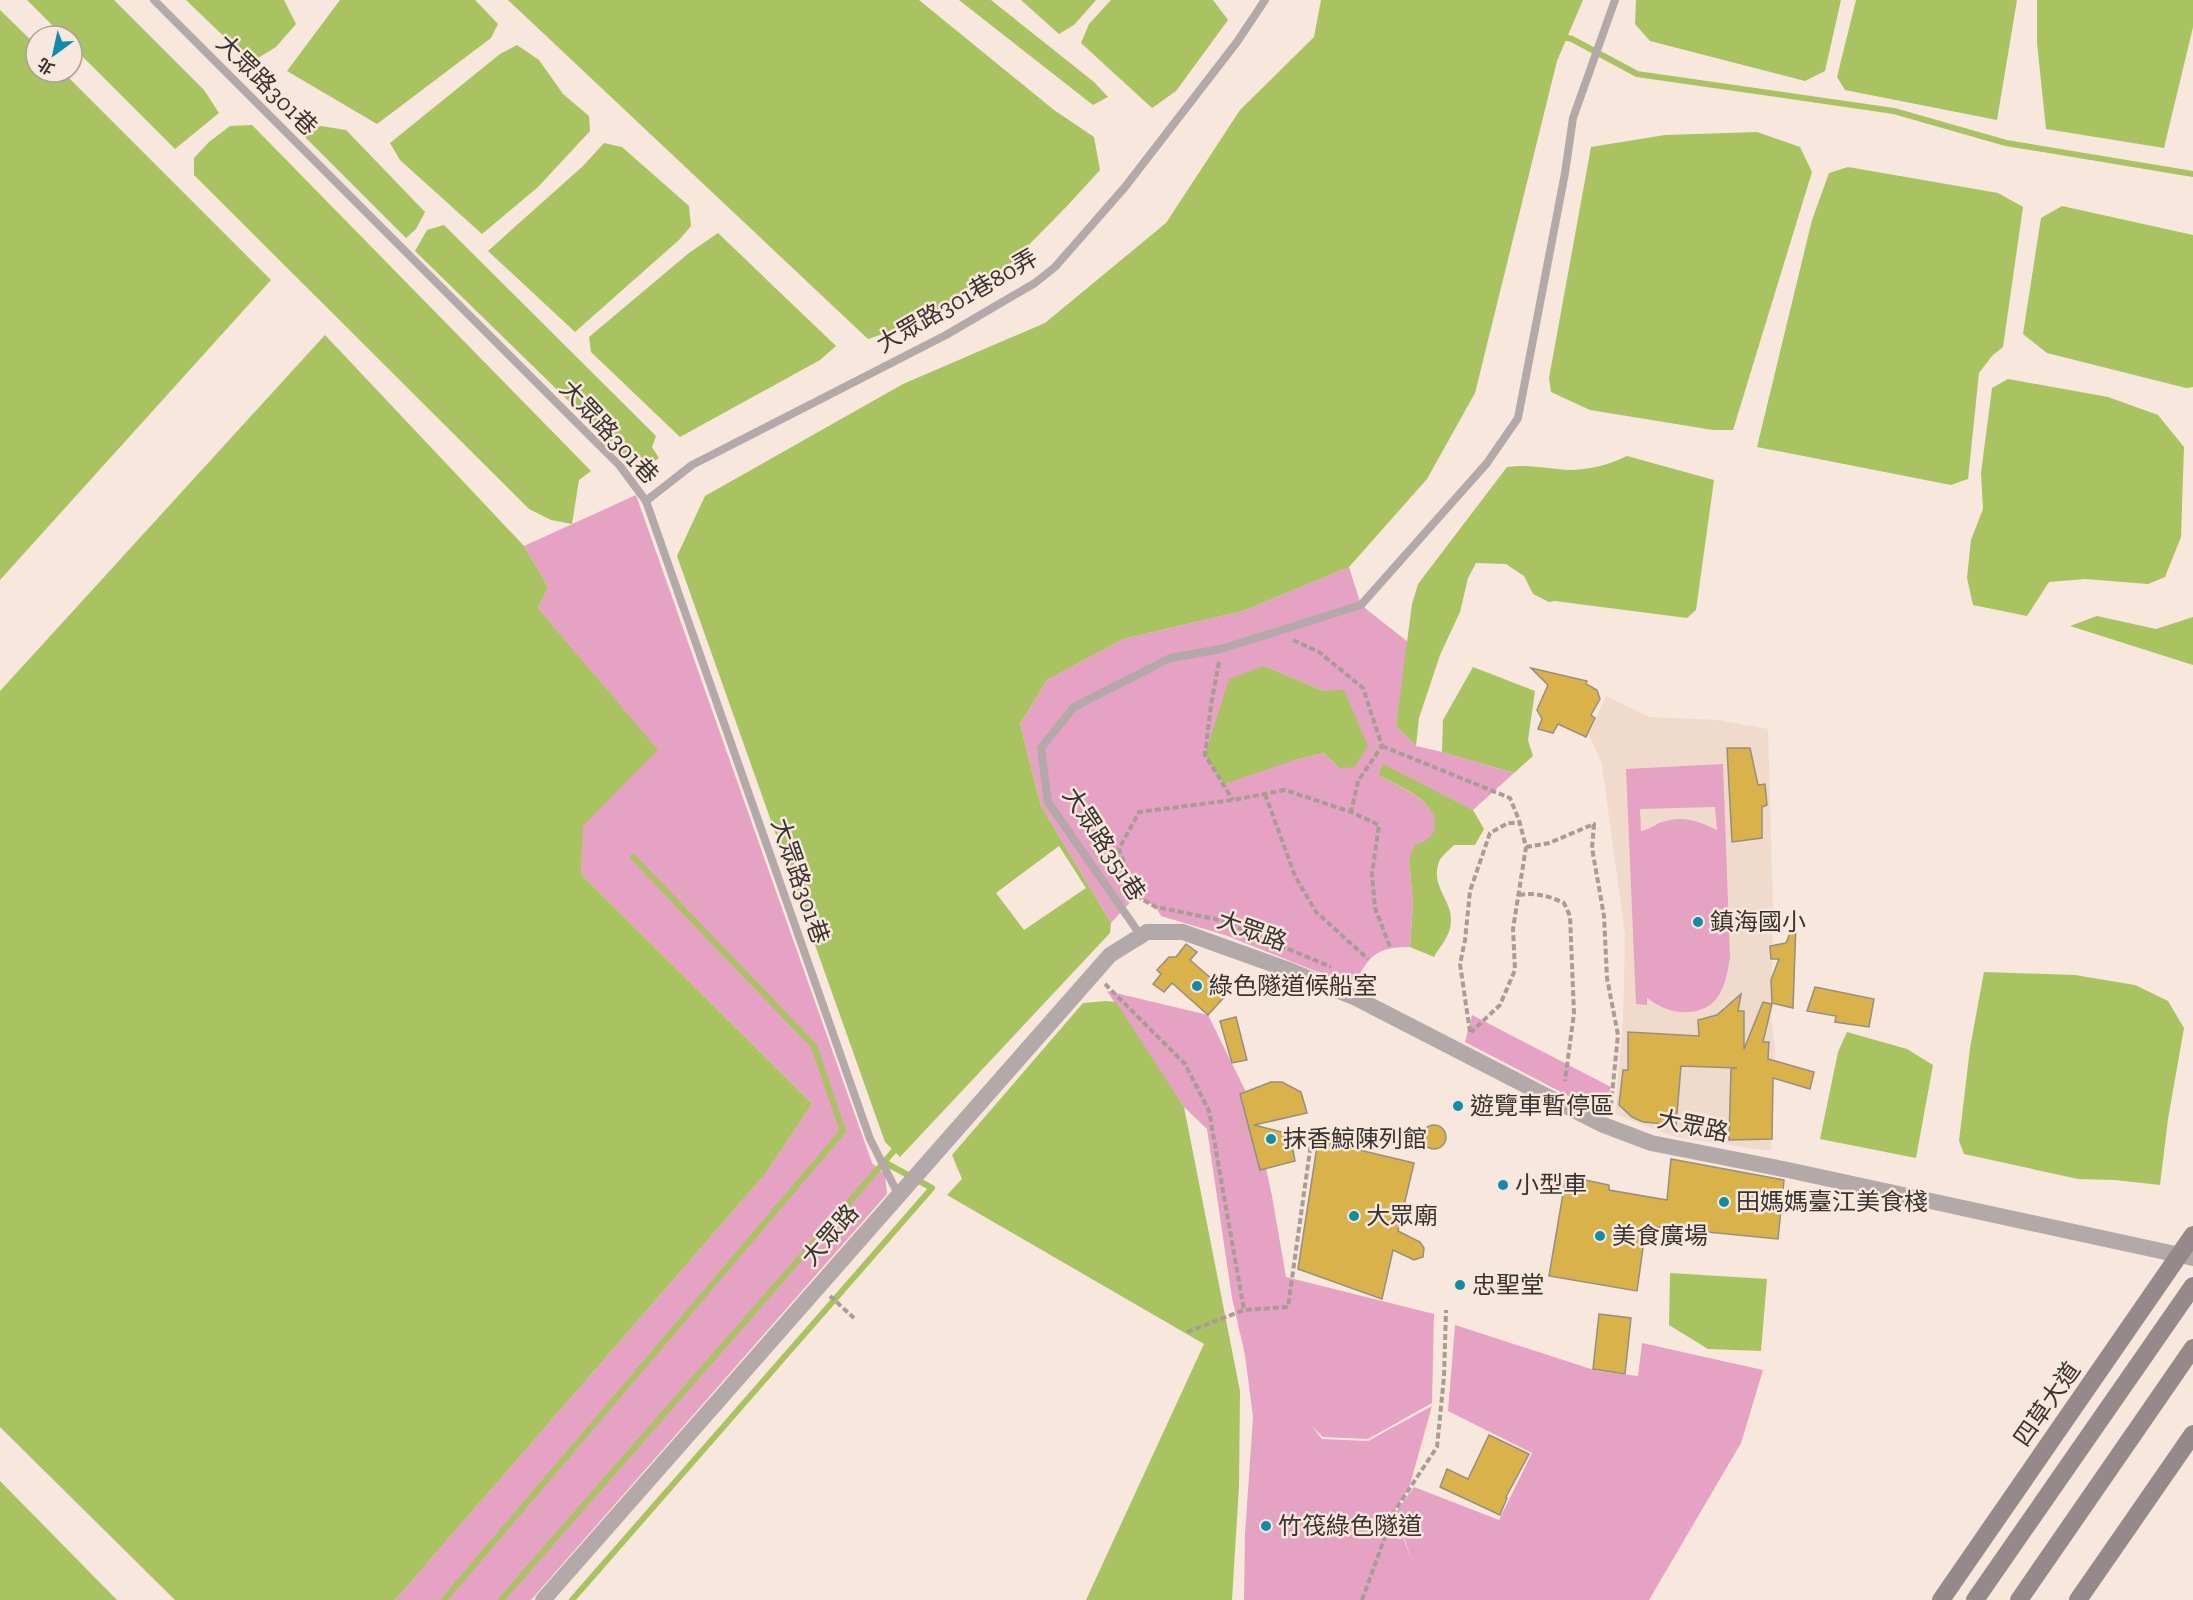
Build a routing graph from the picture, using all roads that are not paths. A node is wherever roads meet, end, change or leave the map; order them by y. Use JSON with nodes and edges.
{"nodes":[{"id":1,"x":154,"y":0,"type":"edge"},
{"id":2,"x":1265,"y":0,"type":"edge"},
{"id":3,"x":1615,"y":0,"type":"edge"},
{"id":4,"x":646,"y":501,"type":"junction"},
{"id":5,"x":1141,"y":936,"type":"junction"},
{"id":6,"x":898,"y":1194,"type":"junction"},
{"id":7,"x":2193,"y":1235,"type":"edge"},
{"id":8,"x":2186,"y":1256,"type":"edge"},
{"id":9,"x":2193,"y":1286,"type":"edge"},
{"id":10,"x":2193,"y":1348,"type":"edge"},
{"id":11,"x":2193,"y":1434,"type":"edge"},
{"id":12,"x":543,"y":1600,"type":"edge"},
{"id":13,"x":1941,"y":1600,"type":"edge"},
{"id":14,"x":1976,"y":1600,"type":"edge"},
{"id":15,"x":2019,"y":1600,"type":"edge"},
{"id":16,"x":2078,"y":1600,"type":"edge"}],
"edges":[{"from":1,"to":4,"type":"lane","name":"大眾路301巷"},
{"from":2,"to":4,"type":"lane","name":"大眾路301巷80弄"},
{"from":3,"to":5,"type":"lane","name":"大眾路351巷"},
{"from":4,"to":6,"type":"lane","name":"大眾路301巷"},
{"from":5,"to":6,"type":"street","name":"大眾路"},
{"from":5,"to":8,"type":"street","name":"大眾路"},
{"from":6,"to":12,"type":"street","name":"大眾路"},
{"from":7,"to":8,"type":"street","name":"四草大道"},
{"from":8,"to":13,"type":"street","name":"四草大道"},
{"from":9,"to":14,"type":"street"},
{"from":10,"to":15,"type":"street"},
{"from":11,"to":16,"type":"street"}]}
